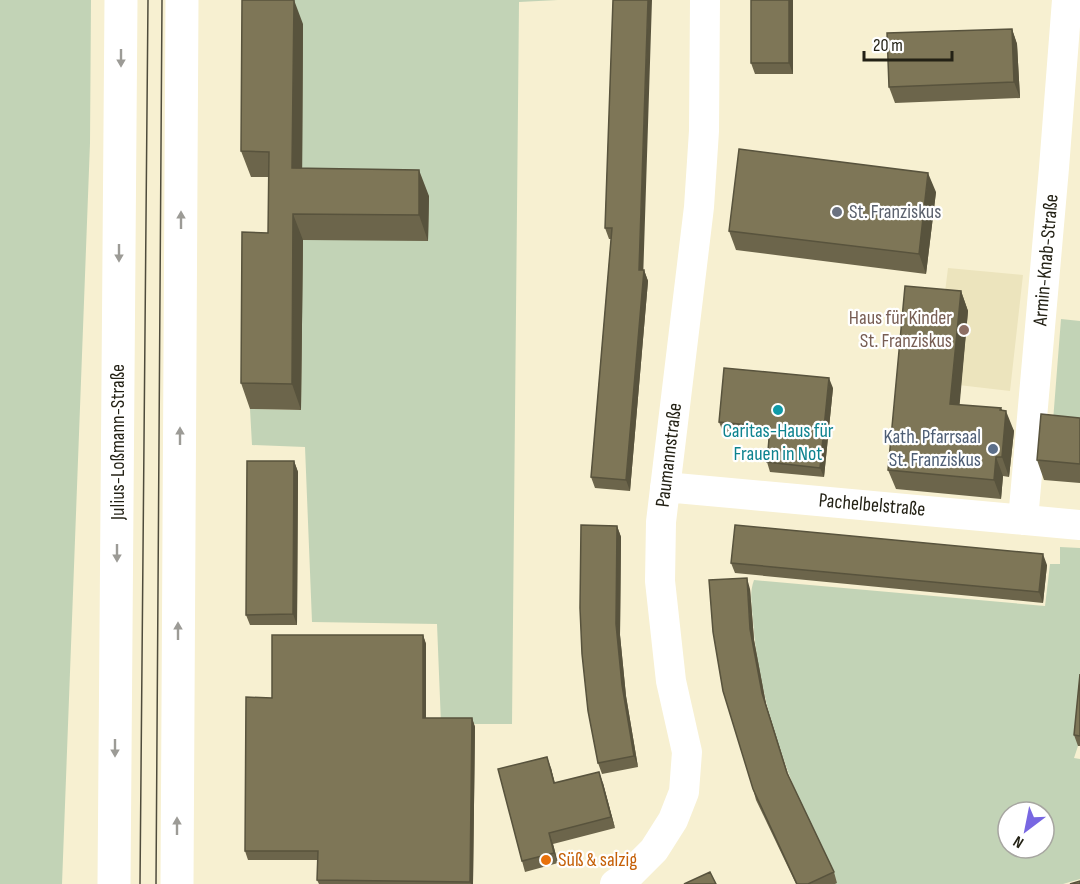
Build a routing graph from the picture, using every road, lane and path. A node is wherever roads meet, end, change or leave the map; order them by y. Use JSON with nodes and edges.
{"nodes":[{"id":1,"x":121,"y":0,"type":"edge"},
{"id":2,"x":182,"y":0,"type":"edge"},
{"id":3,"x":705,"y":0,"type":"edge"},
{"id":4,"x":1067,"y":0,"type":"edge"},
{"id":5,"x":664,"y":487,"type":"junction"},
{"id":6,"x":1023,"y":520,"type":"junction"},
{"id":7,"x":1080,"y":525,"type":"edge"},
{"id":8,"x":114,"y":884,"type":"edge"},
{"id":9,"x":177,"y":884,"type":"edge"},
{"id":10,"x":615,"y":884,"type":"edge"}],
"edges":[{"from":1,"to":8,"type":"main road","name":"Julius-Loßmann-Straße","one_way":true},
{"from":9,"to":2,"type":"main road","one_way":true},
{"from":3,"to":5,"type":"street","name":"Paumannstraße"},
{"from":4,"to":6,"type":"street","name":"Armin-Knab-Straße"},
{"from":5,"to":6,"type":"street","name":"Pachelbelstraße"},
{"from":5,"to":10,"type":"street","name":"Paumannstraße"},
{"from":6,"to":7,"type":"street","name":"Pachelbelstraße"}]}
